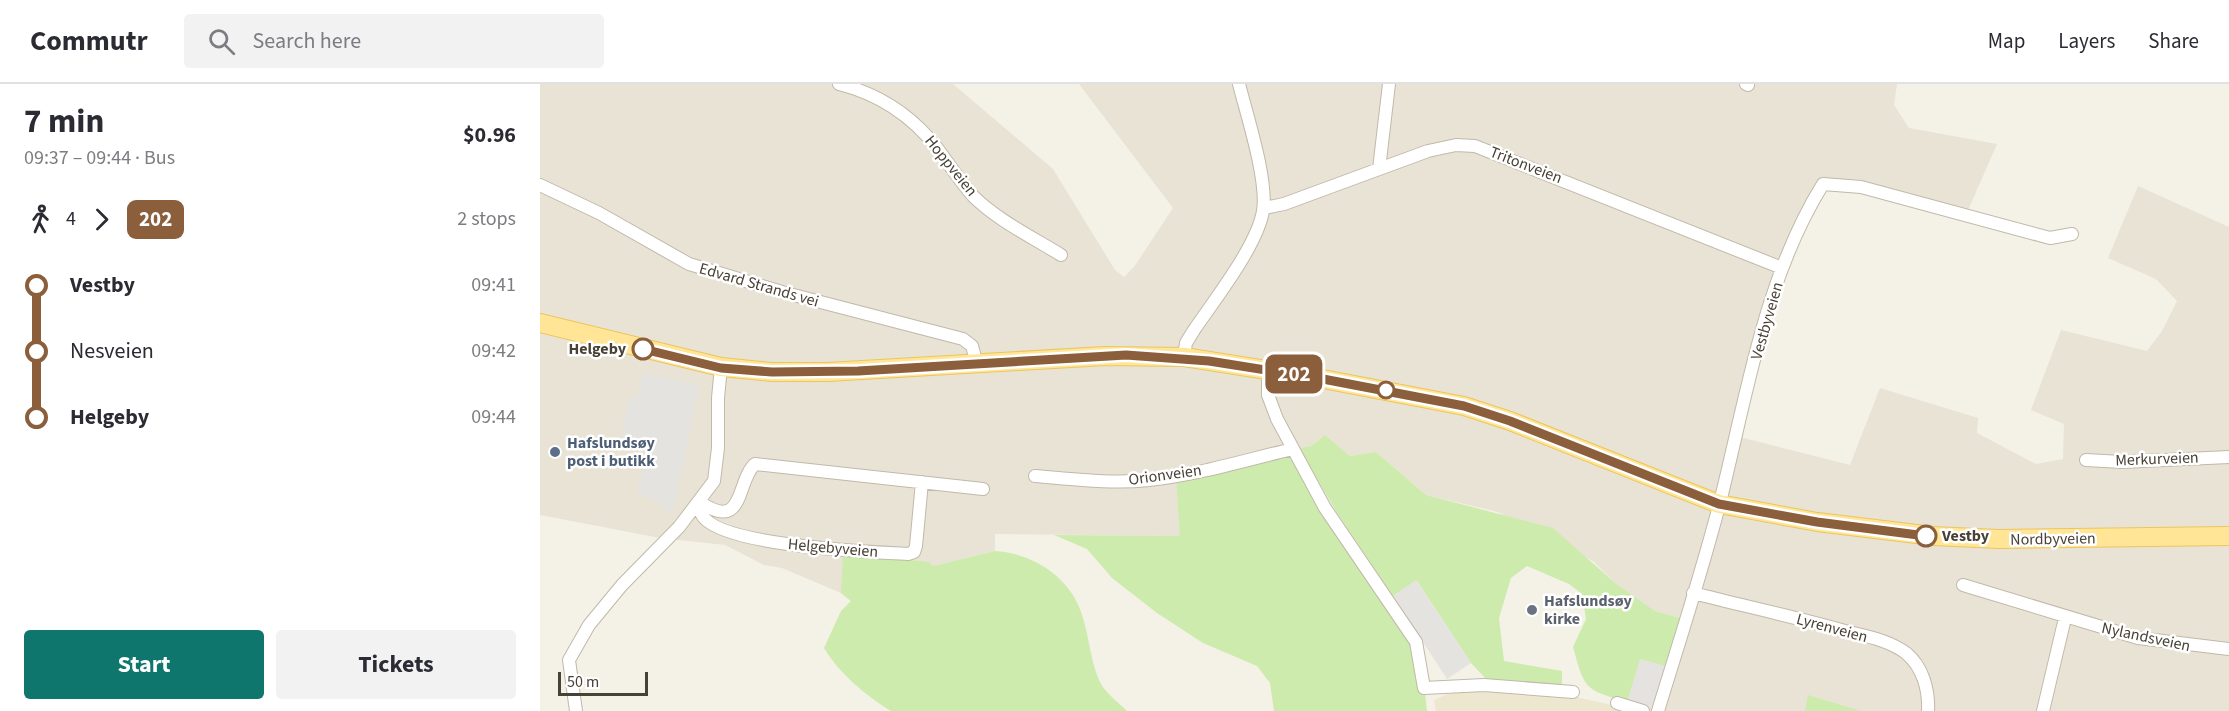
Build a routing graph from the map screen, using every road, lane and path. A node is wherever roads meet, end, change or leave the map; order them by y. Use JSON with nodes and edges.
{"nodes":[{"id":1,"x":839,"y":84,"type":"edge"},
{"id":2,"x":1239,"y":84,"type":"edge"},
{"id":3,"x":1389,"y":84,"type":"edge"},
{"id":4,"x":1379,"y":169,"type":"junction"},
{"id":5,"x":540,"y":185,"type":"edge"},
{"id":6,"x":1264,"y":208,"type":"junction"},
{"id":7,"x":2072,"y":234,"type":"dead end"},
{"id":8,"x":1061,"y":255,"type":"dead end"},
{"id":9,"x":1782,"y":268,"type":"junction"},
{"id":10,"x":540,"y":323,"type":"edge"},
{"id":11,"x":1184,"y":357,"type":"junction"},
{"id":12,"x":977,"y":364,"type":"junction"},
{"id":13,"x":721,"y":368,"type":"junction"},
{"id":14,"x":1268,"y":370,"type":"junction"},
{"id":15,"x":1293,"y":449,"type":"junction"},
{"id":16,"x":2229,"y":457,"type":"edge"},
{"id":17,"x":2086,"y":460,"type":"dead end"},
{"id":18,"x":1035,"y":476,"type":"dead end"},
{"id":19,"x":922,"y":482,"type":"junction"},
{"id":20,"x":983,"y":489,"type":"dead end"},
{"id":21,"x":700,"y":502,"type":"junction"},
{"id":22,"x":1719,"y":504,"type":"junction"},
{"id":23,"x":2229,"y":536,"type":"edge"},
{"id":24,"x":1963,"y":585,"type":"dead end"},
{"id":25,"x":1694,"y":593,"type":"junction"},
{"id":26,"x":2065,"y":618,"type":"junction"},
{"id":27,"x":2229,"y":650,"type":"edge"},
{"id":28,"x":1573,"y":692,"type":"dead end"},
{"id":29,"x":1617,"y":703,"type":"dead end"},
{"id":30,"x":1637,"y":710,"type":"edge"},
{"id":31,"x":576,"y":711,"type":"edge"},
{"id":32,"x":1658,"y":711,"type":"edge"},
{"id":33,"x":1928,"y":711,"type":"edge"},
{"id":34,"x":2043,"y":711,"type":"edge"}],
"edges":[{"from":1,"to":8,"type":"street","name":"Hoppveien"},
{"from":2,"to":6,"type":"street"},
{"from":3,"to":4,"type":"street"},
{"from":4,"to":6,"type":"street","name":"Tritonveien"},
{"from":4,"to":9,"type":"street","name":"Tritonveien"},
{"from":5,"to":12,"type":"street","name":"Edvard Strands vei"},
{"from":6,"to":11,"type":"street"},
{"from":7,"to":9,"type":"street","name":"Vestbyveien"},
{"from":9,"to":22,"type":"street","name":"Vestbyveien"},
{"from":10,"to":13,"type":"main road","name":"Nordbyveien"},
{"from":11,"to":12,"type":"main road","name":"Nordbyveien"},
{"from":11,"to":14,"type":"main road","name":"Nordbyveien"},
{"from":12,"to":13,"type":"main road","name":"Nordbyveien"},
{"from":13,"to":21,"type":"street"},
{"from":14,"to":15,"type":"street"},
{"from":14,"to":22,"type":"main road","name":"Nordbyveien"},
{"from":15,"to":18,"type":"street","name":"Orionveien"},
{"from":15,"to":28,"type":"street"},
{"from":16,"to":17,"type":"street","name":"Merkurveien"},
{"from":19,"to":20,"type":"street"},
{"from":19,"to":21,"type":"street"},
{"from":19,"to":21,"type":"street","name":"Helgebyveien"},
{"from":21,"to":31,"type":"street"},
{"from":22,"to":23,"type":"main road","name":"Nordbyveien"},
{"from":22,"to":25,"type":"street","name":"Vestbyveien"},
{"from":24,"to":26,"type":"street","name":"Nylandsveien"},
{"from":25,"to":32,"type":"street","name":"Vestbyveien"},
{"from":25,"to":33,"type":"street","name":"Lyrenveien"},
{"from":26,"to":27,"type":"street","name":"Nylandsveien"},
{"from":26,"to":34,"type":"street"},
{"from":29,"to":30,"type":"street"}]}
